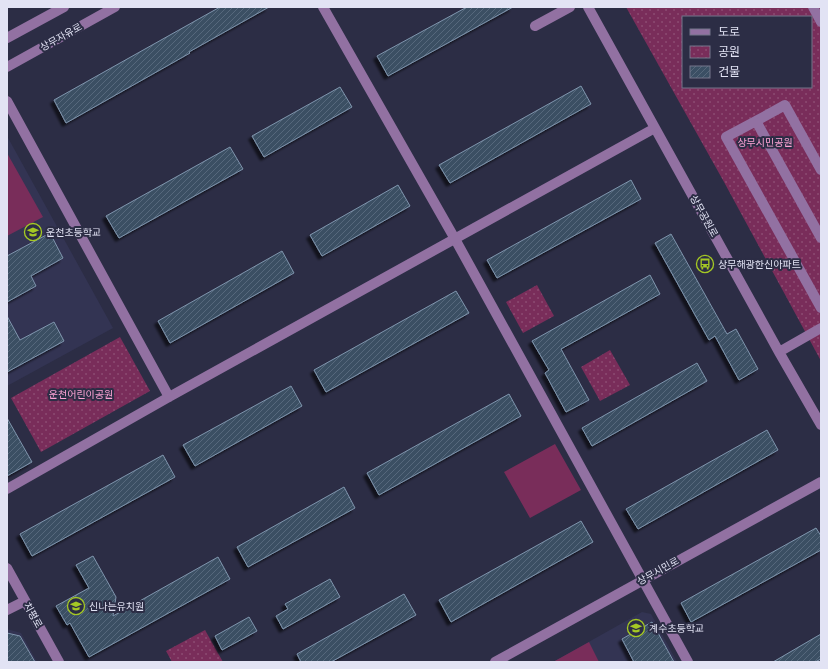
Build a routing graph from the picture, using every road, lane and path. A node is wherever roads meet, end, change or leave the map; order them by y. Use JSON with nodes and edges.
{"nodes":[{"id":1,"x":64,"y":7,"type":"edge"},
{"id":2,"x":115,"y":7,"type":"edge"},
{"id":3,"x":322,"y":7,"type":"edge"},
{"id":4,"x":570,"y":7,"type":"edge"},
{"id":5,"x":588,"y":7,"type":"edge"},
{"id":6,"x":813,"y":7,"type":"edge"},
{"id":7,"x":821,"y":22,"type":"edge"},
{"id":8,"x":535,"y":26,"type":"dead end"},
{"id":9,"x":7,"y":38,"type":"edge"},
{"id":10,"x":7,"y":67,"type":"edge"},
{"id":11,"x":7,"y":102,"type":"edge"},
{"id":12,"x":756,"y":121,"type":"junction"},
{"id":13,"x":655,"y":128,"type":"junction"},
{"id":14,"x":821,"y":170,"type":"edge"},
{"id":15,"x":821,"y":238,"type":"edge"},
{"id":16,"x":455,"y":239,"type":"junction"},
{"id":17,"x":821,"y":308,"type":"edge"},
{"id":18,"x":821,"y":328,"type":"edge"},
{"id":19,"x":779,"y":352,"type":"junction"},
{"id":20,"x":169,"y":397,"type":"junction"},
{"id":21,"x":821,"y":425,"type":"edge"},
{"id":22,"x":821,"y":482,"type":"edge"},
{"id":23,"x":7,"y":489,"type":"edge"},
{"id":24,"x":7,"y":568,"type":"edge"},
{"id":25,"x":642,"y":580,"type":"junction"},
{"id":26,"x":25,"y":601,"type":"junction"},
{"id":27,"x":7,"y":610,"type":"edge"},
{"id":28,"x":59,"y":662,"type":"edge"},
{"id":29,"x":495,"y":662,"type":"edge"},
{"id":30,"x":688,"y":662,"type":"edge"}],
"edges":[{"from":1,"to":9,"type":"street"},
{"from":2,"to":10,"type":"street","name":"상무자유로"},
{"from":3,"to":16,"type":"street"},
{"from":4,"to":8,"type":"street"},
{"from":5,"to":13,"type":"street","name":"상무공원로"},
{"from":6,"to":7,"type":"street"},
{"from":11,"to":20,"type":"street"},
{"from":12,"to":14,"type":"street"},
{"from":12,"to":15,"type":"street"},
{"from":12,"to":17,"type":"street"},
{"from":13,"to":16,"type":"street"},
{"from":13,"to":19,"type":"street","name":"상무공원로"},
{"from":16,"to":20,"type":"street"},
{"from":16,"to":25,"type":"street"},
{"from":18,"to":19,"type":"street"},
{"from":19,"to":21,"type":"street","name":"상무공원로"},
{"from":20,"to":23,"type":"street"},
{"from":22,"to":25,"type":"street","name":"상무시민로"},
{"from":24,"to":26,"type":"street","name":"치평로"},
{"from":25,"to":29,"type":"street","name":"상무시민로"},
{"from":25,"to":30,"type":"street"},
{"from":26,"to":27,"type":"street"},
{"from":26,"to":28,"type":"street","name":"치평로"}]}
